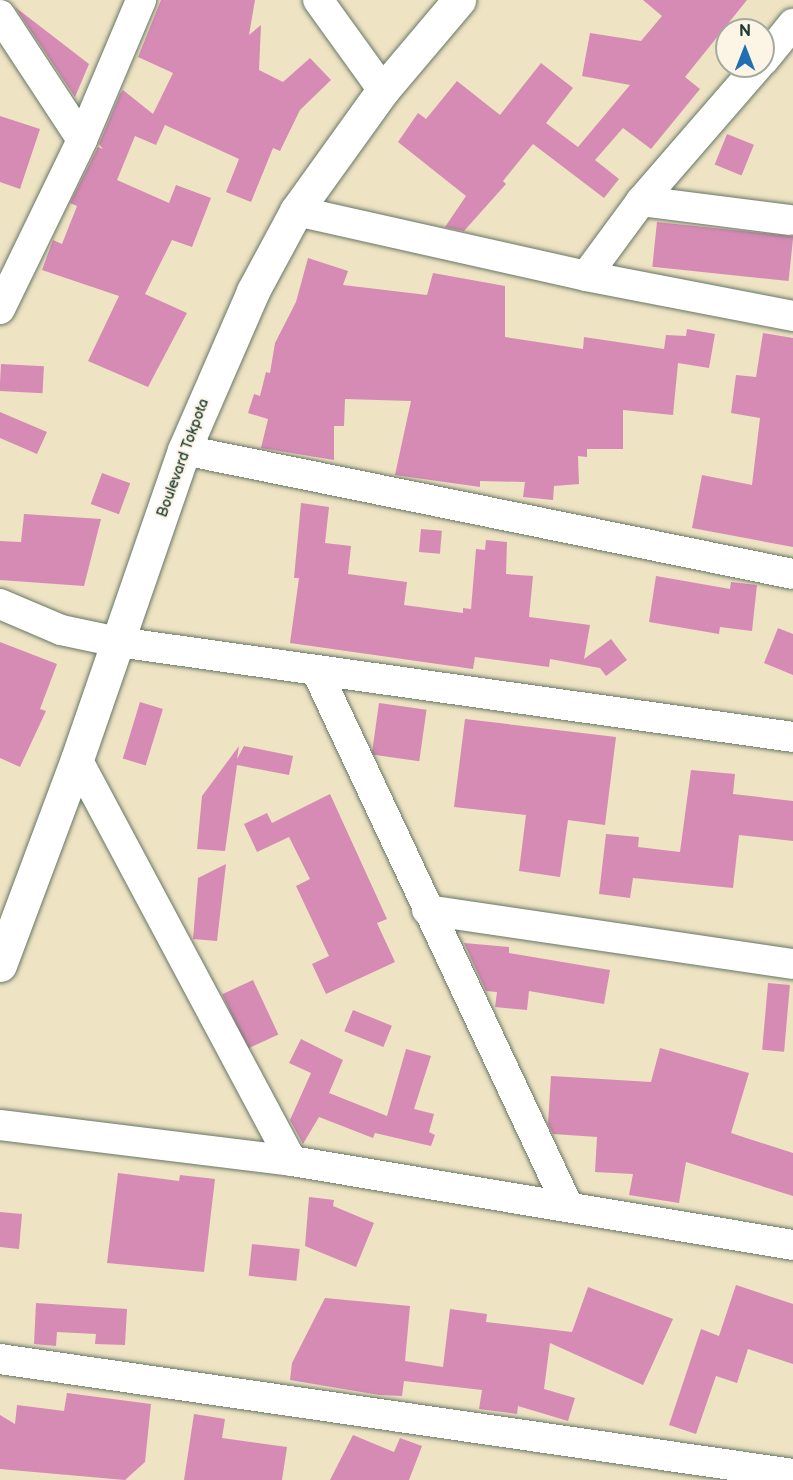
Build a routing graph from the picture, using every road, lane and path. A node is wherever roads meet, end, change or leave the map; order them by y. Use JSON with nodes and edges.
{"nodes":[{"id":1,"x":141,"y":0,"type":"edge"},
{"id":2,"x":318,"y":0,"type":"edge"},
{"id":3,"x":459,"y":0,"type":"edge"},
{"id":4,"x":0,"y":15,"type":"edge"},
{"id":5,"x":793,"y":24,"type":"edge"},
{"id":6,"x":775,"y":53,"type":"edge"},
{"id":7,"x":754,"y":78,"type":"edge"},
{"id":8,"x":383,"y":90,"type":"junction"},
{"id":9,"x":82,"y":140,"type":"junction"},
{"id":10,"x":641,"y":201,"type":"junction"},
{"id":11,"x":296,"y":211,"type":"junction"},
{"id":12,"x":790,"y":220,"type":"dead end"},
{"id":13,"x":586,"y":276,"type":"junction"},
{"id":14,"x":0,"y":309,"type":"edge"},
{"id":15,"x":793,"y":316,"type":"edge"},
{"id":16,"x":184,"y":450,"type":"junction"},
{"id":17,"x":793,"y":574,"type":"edge"},
{"id":18,"x":0,"y":604,"type":"edge"},
{"id":19,"x":118,"y":642,"type":"junction"},
{"id":20,"x":316,"y":672,"type":"junction"},
{"id":21,"x":793,"y":737,"type":"edge"},
{"id":22,"x":77,"y":759,"type":"junction"},
{"id":23,"x":427,"y":910,"type":"junction"},
{"id":24,"x":793,"y":964,"type":"edge"},
{"id":25,"x":0,"y":965,"type":"edge"},
{"id":26,"x":0,"y":1125,"type":"edge"},
{"id":27,"x":292,"y":1161,"type":"junction"},
{"id":28,"x":567,"y":1204,"type":"junction"},
{"id":29,"x":793,"y":1245,"type":"edge"},
{"id":30,"x":0,"y":1359,"type":"edge"},
{"id":31,"x":662,"y":1468,"type":"edge"},
{"id":32,"x":793,"y":1474,"type":"edge"}],
"edges":[{"from":1,"to":9,"type":"street"},
{"from":2,"to":8,"type":"street"},
{"from":3,"to":8,"type":"street","name":"Boulevard Tokpota"},
{"from":4,"to":9,"type":"street"},
{"from":5,"to":6,"type":"street"},
{"from":7,"to":10,"type":"street"},
{"from":8,"to":11,"type":"street","name":"Boulevard Tokpota"},
{"from":9,"to":14,"type":"street"},
{"from":10,"to":12,"type":"street"},
{"from":10,"to":13,"type":"street"},
{"from":11,"to":13,"type":"street"},
{"from":11,"to":16,"type":"street","name":"Boulevard Tokpota"},
{"from":13,"to":15,"type":"street"},
{"from":16,"to":17,"type":"street"},
{"from":16,"to":19,"type":"street","name":"Boulevard Tokpota"},
{"from":18,"to":19,"type":"street"},
{"from":19,"to":20,"type":"street"},
{"from":19,"to":22,"type":"street","name":"Boulevard Tokpota"},
{"from":20,"to":21,"type":"street"},
{"from":20,"to":23,"type":"street"},
{"from":22,"to":25,"type":"street","name":"Boulevard Tokpota"},
{"from":22,"to":27,"type":"street"},
{"from":23,"to":24,"type":"street"},
{"from":23,"to":28,"type":"street"},
{"from":26,"to":27,"type":"street"},
{"from":27,"to":28,"type":"street"},
{"from":28,"to":29,"type":"street"},
{"from":30,"to":31,"type":"street"},
{"from":31,"to":32,"type":"street"}]}
